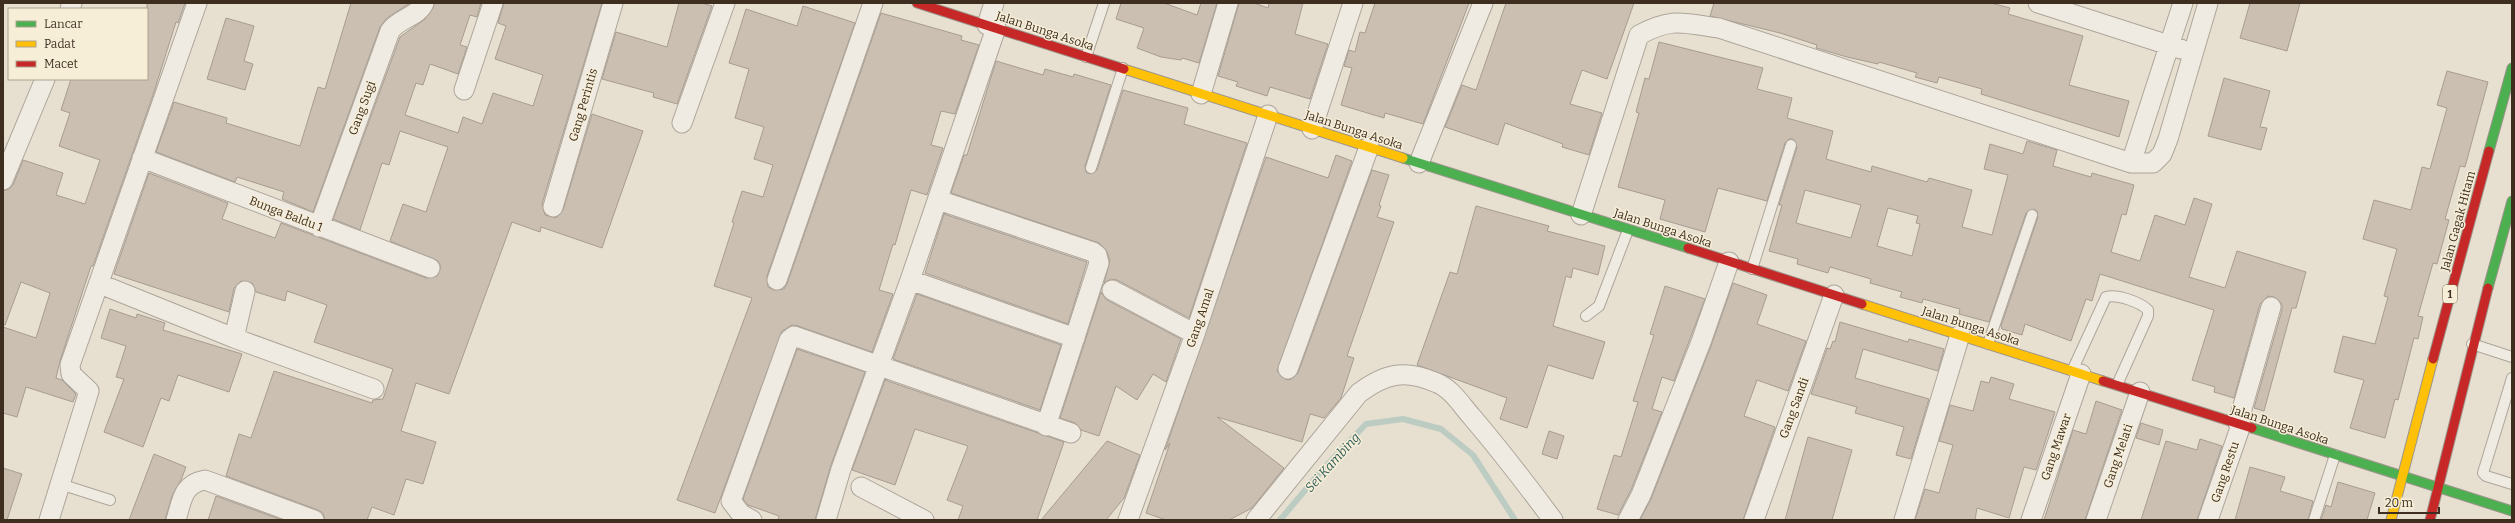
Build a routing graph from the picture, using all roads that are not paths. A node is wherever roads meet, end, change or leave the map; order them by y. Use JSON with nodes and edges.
{"nodes":[{"id":1,"x":197,"y":3,"type":"edge"},
{"id":2,"x":424,"y":3,"type":"edge"},
{"id":3,"x":493,"y":3,"type":"edge"},
{"id":4,"x":613,"y":3,"type":"edge"},
{"id":5,"x":724,"y":3,"type":"edge"},
{"id":6,"x":873,"y":3,"type":"edge"},
{"id":7,"x":917,"y":3,"type":"edge"},
{"id":8,"x":994,"y":3,"type":"edge"},
{"id":9,"x":1104,"y":3,"type":"edge"},
{"id":10,"x":1228,"y":3,"type":"edge"},
{"id":11,"x":1353,"y":3,"type":"edge"},
{"id":12,"x":1483,"y":3,"type":"edge"},
{"id":13,"x":2038,"y":3,"type":"edge"},
{"id":14,"x":2183,"y":3,"type":"edge"},
{"id":15,"x":2208,"y":3,"type":"edge"},
{"id":16,"x":992,"y":27,"type":"junction"},
{"id":17,"x":2169,"y":45,"type":"junction"},
{"id":18,"x":2192,"y":53,"type":"junction"},
{"id":19,"x":1086,"y":57,"type":"junction"},
{"id":20,"x":1122,"y":68,"type":"junction"},
{"id":21,"x":2512,"y":68,"type":"edge"},
{"id":22,"x":45,"y":80,"type":"edge"},
{"id":23,"x":464,"y":90,"type":"dead end"},
{"id":24,"x":1201,"y":94,"type":"junction"},
{"id":25,"x":1268,"y":115,"type":"junction"},
{"id":26,"x":682,"y":123,"type":"dead end"},
{"id":27,"x":1312,"y":129,"type":"junction"},
{"id":28,"x":1791,"y":145,"type":"dead end"},
{"id":29,"x":1368,"y":147,"type":"junction"},
{"id":30,"x":142,"y":158,"type":"junction"},
{"id":31,"x":1419,"y":163,"type":"junction"},
{"id":32,"x":2131,"y":163,"type":"junction"},
{"id":33,"x":1091,"y":168,"type":"dead end"},
{"id":34,"x":3,"y":180,"type":"edge"},
{"id":35,"x":938,"y":200,"type":"junction"},
{"id":36,"x":2512,"y":201,"type":"edge"},
{"id":37,"x":553,"y":207,"type":"dead end"},
{"id":38,"x":1581,"y":215,"type":"junction"},
{"id":39,"x":2032,"y":215,"type":"dead end"},
{"id":40,"x":319,"y":227,"type":"junction"},
{"id":41,"x":1628,"y":230,"type":"junction"},
{"id":42,"x":1729,"y":262,"type":"junction"},
{"id":43,"x":430,"y":268,"type":"dead end"},
{"id":44,"x":1752,"y":269,"type":"junction"},
{"id":45,"x":777,"y":280,"type":"dead end"},
{"id":46,"x":910,"y":280,"type":"junction"},
{"id":47,"x":100,"y":284,"type":"junction"},
{"id":48,"x":1112,"y":290,"type":"dead end"},
{"id":49,"x":245,"y":291,"type":"dead end"},
{"id":50,"x":1834,"y":295,"type":"junction"},
{"id":51,"x":2270,"y":307,"type":"dead end"},
{"id":52,"x":1586,"y":316,"type":"dead end"},
{"id":53,"x":1195,"y":334,"type":"junction"},
{"id":54,"x":1960,"y":335,"type":"junction"},
{"id":55,"x":234,"y":338,"type":"junction"},
{"id":56,"x":1075,"y":338,"type":"junction"},
{"id":57,"x":1988,"y":344,"type":"junction"},
{"id":58,"x":2472,"y":344,"type":"junction"},
{"id":59,"x":2512,"y":357,"type":"edge"},
{"id":60,"x":880,"y":366,"type":"junction"},
{"id":61,"x":1288,"y":369,"type":"dead end"},
{"id":62,"x":2077,"y":372,"type":"junction"},
{"id":63,"x":2512,"y":378,"type":"edge"},
{"id":64,"x":2117,"y":385,"type":"junction"},
{"id":65,"x":374,"y":389,"type":"dead end"},
{"id":66,"x":2140,"y":392,"type":"junction"},
{"id":67,"x":2239,"y":424,"type":"junction"},
{"id":68,"x":1046,"y":426,"type":"junction"},
{"id":69,"x":1071,"y":433,"type":"dead end"},
{"id":70,"x":2335,"y":455,"type":"junction"},
{"id":71,"x":2401,"y":476,"type":"junction"},
{"id":72,"x":60,"y":484,"type":"junction"},
{"id":73,"x":2512,"y":484,"type":"edge"},
{"id":74,"x":862,"y":487,"type":"dead end"},
{"id":75,"x":2438,"y":487,"type":"junction"},
{"id":76,"x":110,"y":500,"type":"dead end"},
{"id":77,"x":2512,"y":511,"type":"edge"},
{"id":78,"x":49,"y":520,"type":"edge"},
{"id":79,"x":176,"y":520,"type":"edge"},
{"id":80,"x":314,"y":520,"type":"edge"},
{"id":81,"x":752,"y":520,"type":"edge"},
{"id":82,"x":826,"y":520,"type":"edge"},
{"id":83,"x":924,"y":520,"type":"edge"},
{"id":84,"x":1128,"y":520,"type":"edge"},
{"id":85,"x":1256,"y":520,"type":"edge"},
{"id":86,"x":1553,"y":520,"type":"edge"},
{"id":87,"x":1628,"y":520,"type":"edge"},
{"id":88,"x":1754,"y":520,"type":"edge"},
{"id":89,"x":1904,"y":520,"type":"edge"},
{"id":90,"x":2030,"y":520,"type":"edge"},
{"id":91,"x":2096,"y":520,"type":"edge"},
{"id":92,"x":2208,"y":520,"type":"edge"},
{"id":93,"x":2314,"y":520,"type":"edge"},
{"id":94,"x":2391,"y":520,"type":"edge"},
{"id":95,"x":2430,"y":520,"type":"edge"}],
"edges":[{"from":1,"to":30,"type":"street"},
{"from":2,"to":40,"type":"street","name":"Gang Sugi"},
{"from":3,"to":23,"type":"street"},
{"from":4,"to":37,"type":"street","name":"Gang Perintis"},
{"from":5,"to":26,"type":"street"},
{"from":6,"to":45,"type":"street"},
{"from":7,"to":16,"type":"main road","name":"Jalan Bunga Asoka"},
{"from":8,"to":16,"type":"street"},
{"from":9,"to":19,"type":"lane"},
{"from":10,"to":24,"type":"street"},
{"from":11,"to":27,"type":"street"},
{"from":12,"to":31,"type":"street"},
{"from":13,"to":17,"type":"street"},
{"from":14,"to":17,"type":"street"},
{"from":15,"to":18,"type":"street"},
{"from":16,"to":19,"type":"main road","name":"Jalan Bunga Asoka"},
{"from":16,"to":35,"type":"street"},
{"from":17,"to":18,"type":"street"},
{"from":17,"to":32,"type":"street"},
{"from":18,"to":32,"type":"street"},
{"from":19,"to":20,"type":"main road","name":"Jalan Bunga Asoka"},
{"from":20,"to":24,"type":"main road","name":"Jalan Bunga Asoka"},
{"from":20,"to":33,"type":"lane"},
{"from":21,"to":71,"type":"main road","name":"Jalan Gagak Hitam","number":"1"},
{"from":22,"to":34,"type":"street"},
{"from":24,"to":25,"type":"main road","name":"Jalan Bunga Asoka"},
{"from":25,"to":27,"type":"main road","name":"Jalan Bunga Asoka"},
{"from":25,"to":53,"type":"street","name":"Gang Amal"},
{"from":27,"to":29,"type":"main road","name":"Jalan Bunga Asoka"},
{"from":28,"to":44,"type":"lane"},
{"from":29,"to":31,"type":"main road","name":"Jalan Bunga Asoka"},
{"from":29,"to":61,"type":"street"},
{"from":30,"to":40,"type":"street","name":"Bunga Baldu 1"},
{"from":30,"to":47,"type":"street"},
{"from":31,"to":38,"type":"main road","name":"Jalan Bunga Asoka"},
{"from":32,"to":38,"type":"street"},
{"from":35,"to":46,"type":"street"},
{"from":35,"to":56,"type":"street"},
{"from":36,"to":58,"type":"main road"},
{"from":38,"to":41,"type":"main road","name":"Jalan Bunga Asoka"},
{"from":39,"to":57,"type":"lane"},
{"from":40,"to":43,"type":"street","name":"Bunga Baldu 1"},
{"from":41,"to":42,"type":"main road","name":"Jalan Bunga Asoka"},
{"from":41,"to":52,"type":"lane"},
{"from":42,"to":44,"type":"main road","name":"Jalan Bunga Asoka"},
{"from":42,"to":87,"type":"street"},
{"from":44,"to":50,"type":"main road","name":"Jalan Bunga Asoka"},
{"from":46,"to":56,"type":"street"},
{"from":46,"to":60,"type":"street"},
{"from":47,"to":55,"type":"street"},
{"from":47,"to":72,"type":"street"},
{"from":48,"to":53,"type":"street"},
{"from":49,"to":55,"type":"street"},
{"from":50,"to":54,"type":"main road","name":"Jalan Bunga Asoka"},
{"from":50,"to":88,"type":"street","name":"Gang Sandi"},
{"from":51,"to":67,"type":"street","name":"Gang Restu"},
{"from":53,"to":84,"type":"street","name":"Gang Amal"},
{"from":54,"to":57,"type":"main road","name":"Jalan Bunga Asoka"},
{"from":54,"to":89,"type":"street"},
{"from":55,"to":65,"type":"street"},
{"from":56,"to":68,"type":"street"},
{"from":57,"to":62,"type":"main road","name":"Jalan Bunga Asoka"},
{"from":58,"to":59,"type":"lane"},
{"from":58,"to":75,"type":"main road"},
{"from":60,"to":68,"type":"street"},
{"from":60,"to":81,"type":"street"},
{"from":60,"to":82,"type":"street"},
{"from":62,"to":64,"type":"main road","name":"Jalan Bunga Asoka"},
{"from":62,"to":64,"type":"lane"},
{"from":62,"to":90,"type":"street","name":"Gang Mawar"},
{"from":63,"to":73,"type":"lane"},
{"from":64,"to":66,"type":"main road","name":"Jalan Bunga Asoka"},
{"from":66,"to":67,"type":"main road","name":"Jalan Bunga Asoka"},
{"from":66,"to":91,"type":"street","name":"Gang Melati"},
{"from":67,"to":70,"type":"main road","name":"Jalan Bunga Asoka"},
{"from":67,"to":92,"type":"street","name":"Gang Restu"},
{"from":68,"to":69,"type":"street"},
{"from":70,"to":71,"type":"main road","name":"Jalan Bunga Asoka"},
{"from":70,"to":93,"type":"lane"},
{"from":71,"to":75,"type":"main road","name":"Jalan Bunga Asoka"},
{"from":71,"to":94,"type":"main road","name":"Jalan Gagak Hitam","number":"1"},
{"from":72,"to":76,"type":"lane"},
{"from":72,"to":78,"type":"street"},
{"from":74,"to":83,"type":"street"},
{"from":75,"to":77,"type":"main road","name":"Jalan Bunga Asoka"},
{"from":75,"to":95,"type":"main road"},
{"from":79,"to":80,"type":"street"},
{"from":85,"to":86,"type":"street"}]}
